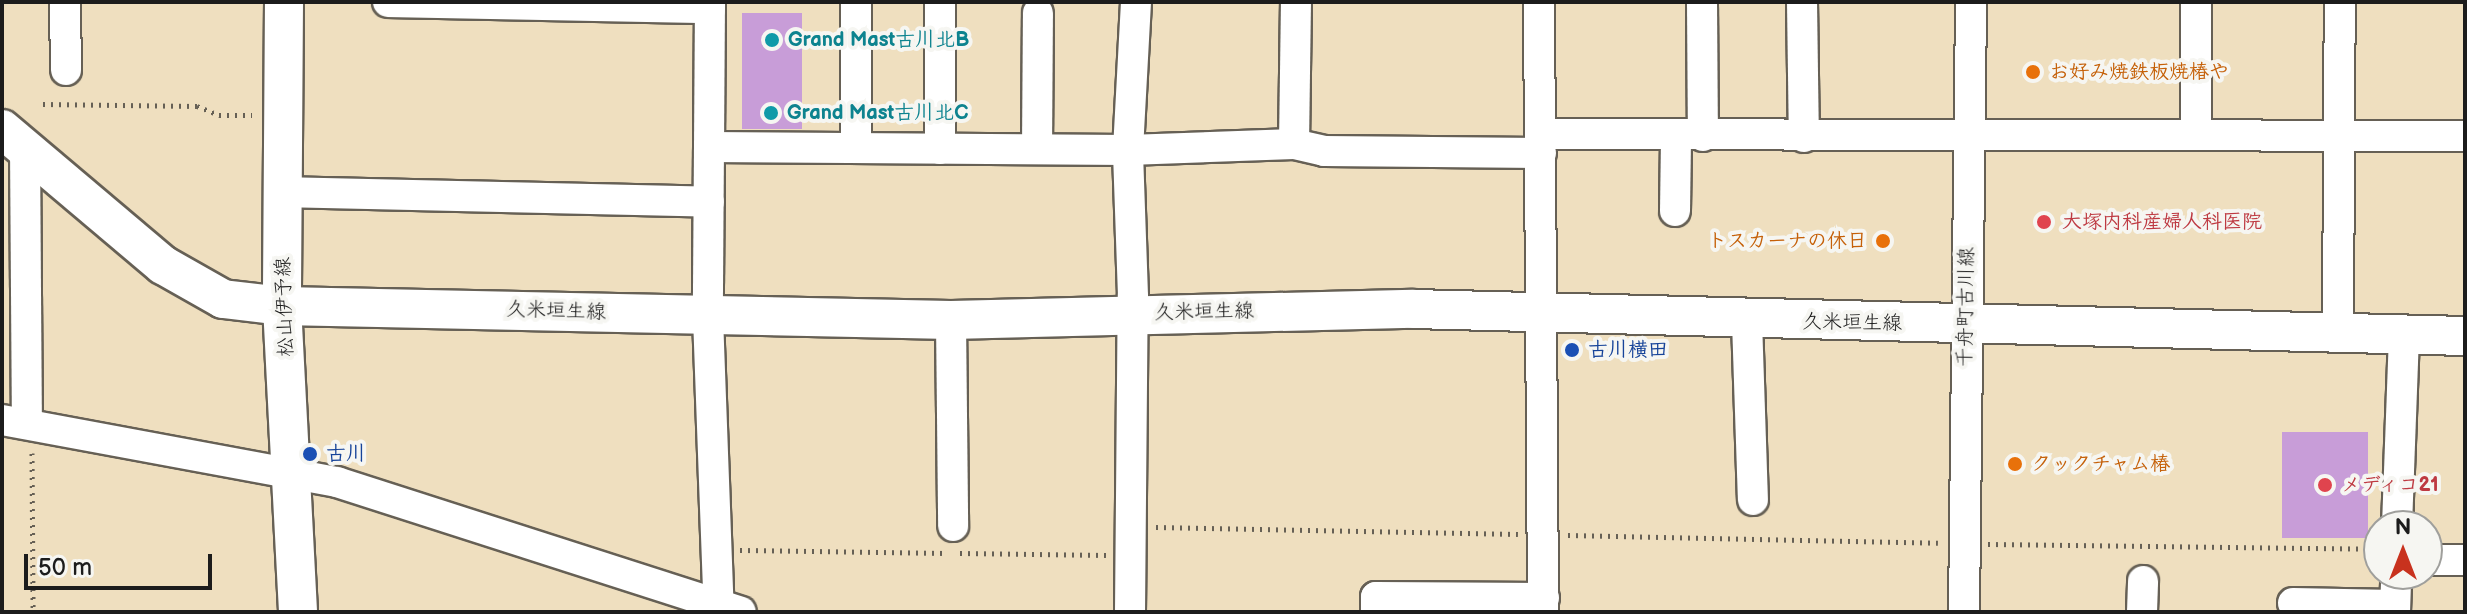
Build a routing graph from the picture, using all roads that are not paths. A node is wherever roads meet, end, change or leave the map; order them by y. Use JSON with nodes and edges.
{"nodes":[{"id":1,"x":65,"y":2,"type":"edge"},
{"id":2,"x":284,"y":2,"type":"edge"},
{"id":3,"x":388,"y":2,"type":"edge"},
{"id":4,"x":856,"y":2,"type":"edge"},
{"id":5,"x":940,"y":2,"type":"edge"},
{"id":6,"x":1136,"y":2,"type":"edge"},
{"id":7,"x":1296,"y":2,"type":"edge"},
{"id":8,"x":1539,"y":2,"type":"edge"},
{"id":9,"x":1702,"y":2,"type":"edge"},
{"id":10,"x":1802,"y":2,"type":"edge"},
{"id":11,"x":1971,"y":2,"type":"edge"},
{"id":12,"x":2196,"y":2,"type":"edge"},
{"id":13,"x":2340,"y":2,"type":"edge"},
{"id":14,"x":710,"y":5,"type":"edge"},
{"id":15,"x":1038,"y":13,"type":"dead end"},
{"id":16,"x":66,"y":70,"type":"dead end"},
{"id":17,"x":2340,"y":134,"type":"junction"},
{"id":18,"x":2196,"y":135,"type":"junction"},
{"id":19,"x":1690,"y":136,"type":"junction"},
{"id":20,"x":2465,"y":136,"type":"edge"},
{"id":21,"x":1804,"y":137,"type":"junction"},
{"id":22,"x":1969,"y":137,"type":"junction"},
{"id":23,"x":14,"y":139,"type":"edge"},
{"id":24,"x":1294,"y":144,"type":"junction"},
{"id":25,"x":1541,"y":144,"type":"junction"},
{"id":26,"x":709,"y":147,"type":"junction"},
{"id":27,"x":856,"y":148,"type":"junction"},
{"id":28,"x":940,"y":149,"type":"junction"},
{"id":29,"x":1037,"y":149,"type":"junction"},
{"id":30,"x":1128,"y":150,"type":"junction"},
{"id":31,"x":283,"y":192,"type":"junction"},
{"id":32,"x":709,"y":202,"type":"junction"},
{"id":33,"x":1675,"y":211,"type":"dead end"},
{"id":34,"x":282,"y":306,"type":"junction"},
{"id":35,"x":1545,"y":311,"type":"junction"},
{"id":36,"x":1131,"y":313,"type":"junction"},
{"id":37,"x":708,"y":317,"type":"junction"},
{"id":38,"x":951,"y":320,"type":"junction"},
{"id":39,"x":1747,"y":321,"type":"junction"},
{"id":40,"x":1966,"y":325,"type":"junction"},
{"id":41,"x":2338,"y":333,"type":"junction"},
{"id":42,"x":2404,"y":335,"type":"junction"},
{"id":43,"x":2465,"y":336,"type":"edge"},
{"id":44,"x":20,"y":423,"type":"edge"},
{"id":45,"x":294,"y":472,"type":"junction"},
{"id":46,"x":1753,"y":500,"type":"dead end"},
{"id":47,"x":2398,"y":510,"type":"edge"},
{"id":48,"x":953,"y":526,"type":"dead end"},
{"id":49,"x":2443,"y":560,"type":"edge"},
{"id":50,"x":2465,"y":560,"type":"edge"},
{"id":51,"x":2143,"y":581,"type":"dead end"},
{"id":52,"x":2293,"y":603,"type":"dead end"},
{"id":53,"x":1544,"y":605,"type":"edge"},
{"id":54,"x":2395,"y":609,"type":"edge"},
{"id":55,"x":726,"y":611,"type":"edge"},
{"id":56,"x":298,"y":612,"type":"edge"},
{"id":57,"x":1130,"y":612,"type":"edge"},
{"id":58,"x":1376,"y":612,"type":"edge"},
{"id":59,"x":1964,"y":612,"type":"edge"},
{"id":60,"x":2142,"y":612,"type":"edge"}],
"edges":[{"from":1,"to":16,"type":"street"},
{"from":2,"to":31,"type":"main road","name":"松山伊予線"},
{"from":3,"to":14,"type":"street"},
{"from":4,"to":27,"type":"street"},
{"from":5,"to":28,"type":"street"},
{"from":6,"to":30,"type":"street"},
{"from":7,"to":24,"type":"street"},
{"from":8,"to":25,"type":"street"},
{"from":9,"to":19,"type":"street"},
{"from":10,"to":21,"type":"street"},
{"from":11,"to":22,"type":"street","name":"千舟町古川線"},
{"from":12,"to":18,"type":"street"},
{"from":13,"to":17,"type":"street"},
{"from":14,"to":26,"type":"street"},
{"from":15,"to":29,"type":"street"},
{"from":17,"to":18,"type":"street"},
{"from":17,"to":20,"type":"street"},
{"from":17,"to":41,"type":"street"},
{"from":18,"to":22,"type":"street"},
{"from":19,"to":21,"type":"street"},
{"from":19,"to":25,"type":"street"},
{"from":19,"to":33,"type":"street"},
{"from":21,"to":22,"type":"street"},
{"from":22,"to":40,"type":"street","name":"千舟町古川線"},
{"from":23,"to":34,"type":"main road","name":"久米垣生線"},
{"from":23,"to":44,"type":"street"},
{"from":24,"to":25,"type":"street"},
{"from":24,"to":30,"type":"street"},
{"from":25,"to":35,"type":"street"},
{"from":26,"to":27,"type":"street"},
{"from":26,"to":32,"type":"street"},
{"from":27,"to":28,"type":"street"},
{"from":28,"to":29,"type":"street"},
{"from":29,"to":30,"type":"street"},
{"from":30,"to":36,"type":"street"},
{"from":31,"to":32,"type":"street"},
{"from":31,"to":34,"type":"main road","name":"松山伊予線"},
{"from":32,"to":37,"type":"street"},
{"from":34,"to":37,"type":"main road","name":"久米垣生線"},
{"from":34,"to":45,"type":"main road","name":"松山伊予線"},
{"from":35,"to":36,"type":"main road","name":"久米垣生線"},
{"from":35,"to":39,"type":"main road","name":"久米垣生線"},
{"from":35,"to":53,"type":"street"},
{"from":36,"to":38,"type":"main road","name":"久米垣生線"},
{"from":36,"to":57,"type":"street"},
{"from":37,"to":38,"type":"main road","name":"久米垣生線"},
{"from":37,"to":55,"type":"street"},
{"from":38,"to":48,"type":"street"},
{"from":39,"to":40,"type":"main road","name":"久米垣生線"},
{"from":39,"to":46,"type":"street"},
{"from":40,"to":41,"type":"main road","name":"久米垣生線"},
{"from":40,"to":59,"type":"street","name":"千舟町古川線"},
{"from":41,"to":42,"type":"main road","name":"久米垣生線"},
{"from":42,"to":43,"type":"main road","name":"久米垣生線"},
{"from":42,"to":47,"type":"street"},
{"from":44,"to":45,"type":"street"},
{"from":45,"to":55,"type":"street"},
{"from":45,"to":56,"type":"main road","name":"松山伊予線"},
{"from":49,"to":50,"type":"street"},
{"from":51,"to":60,"type":"street"},
{"from":52,"to":54,"type":"street"},
{"from":53,"to":58,"type":"street"}]}
